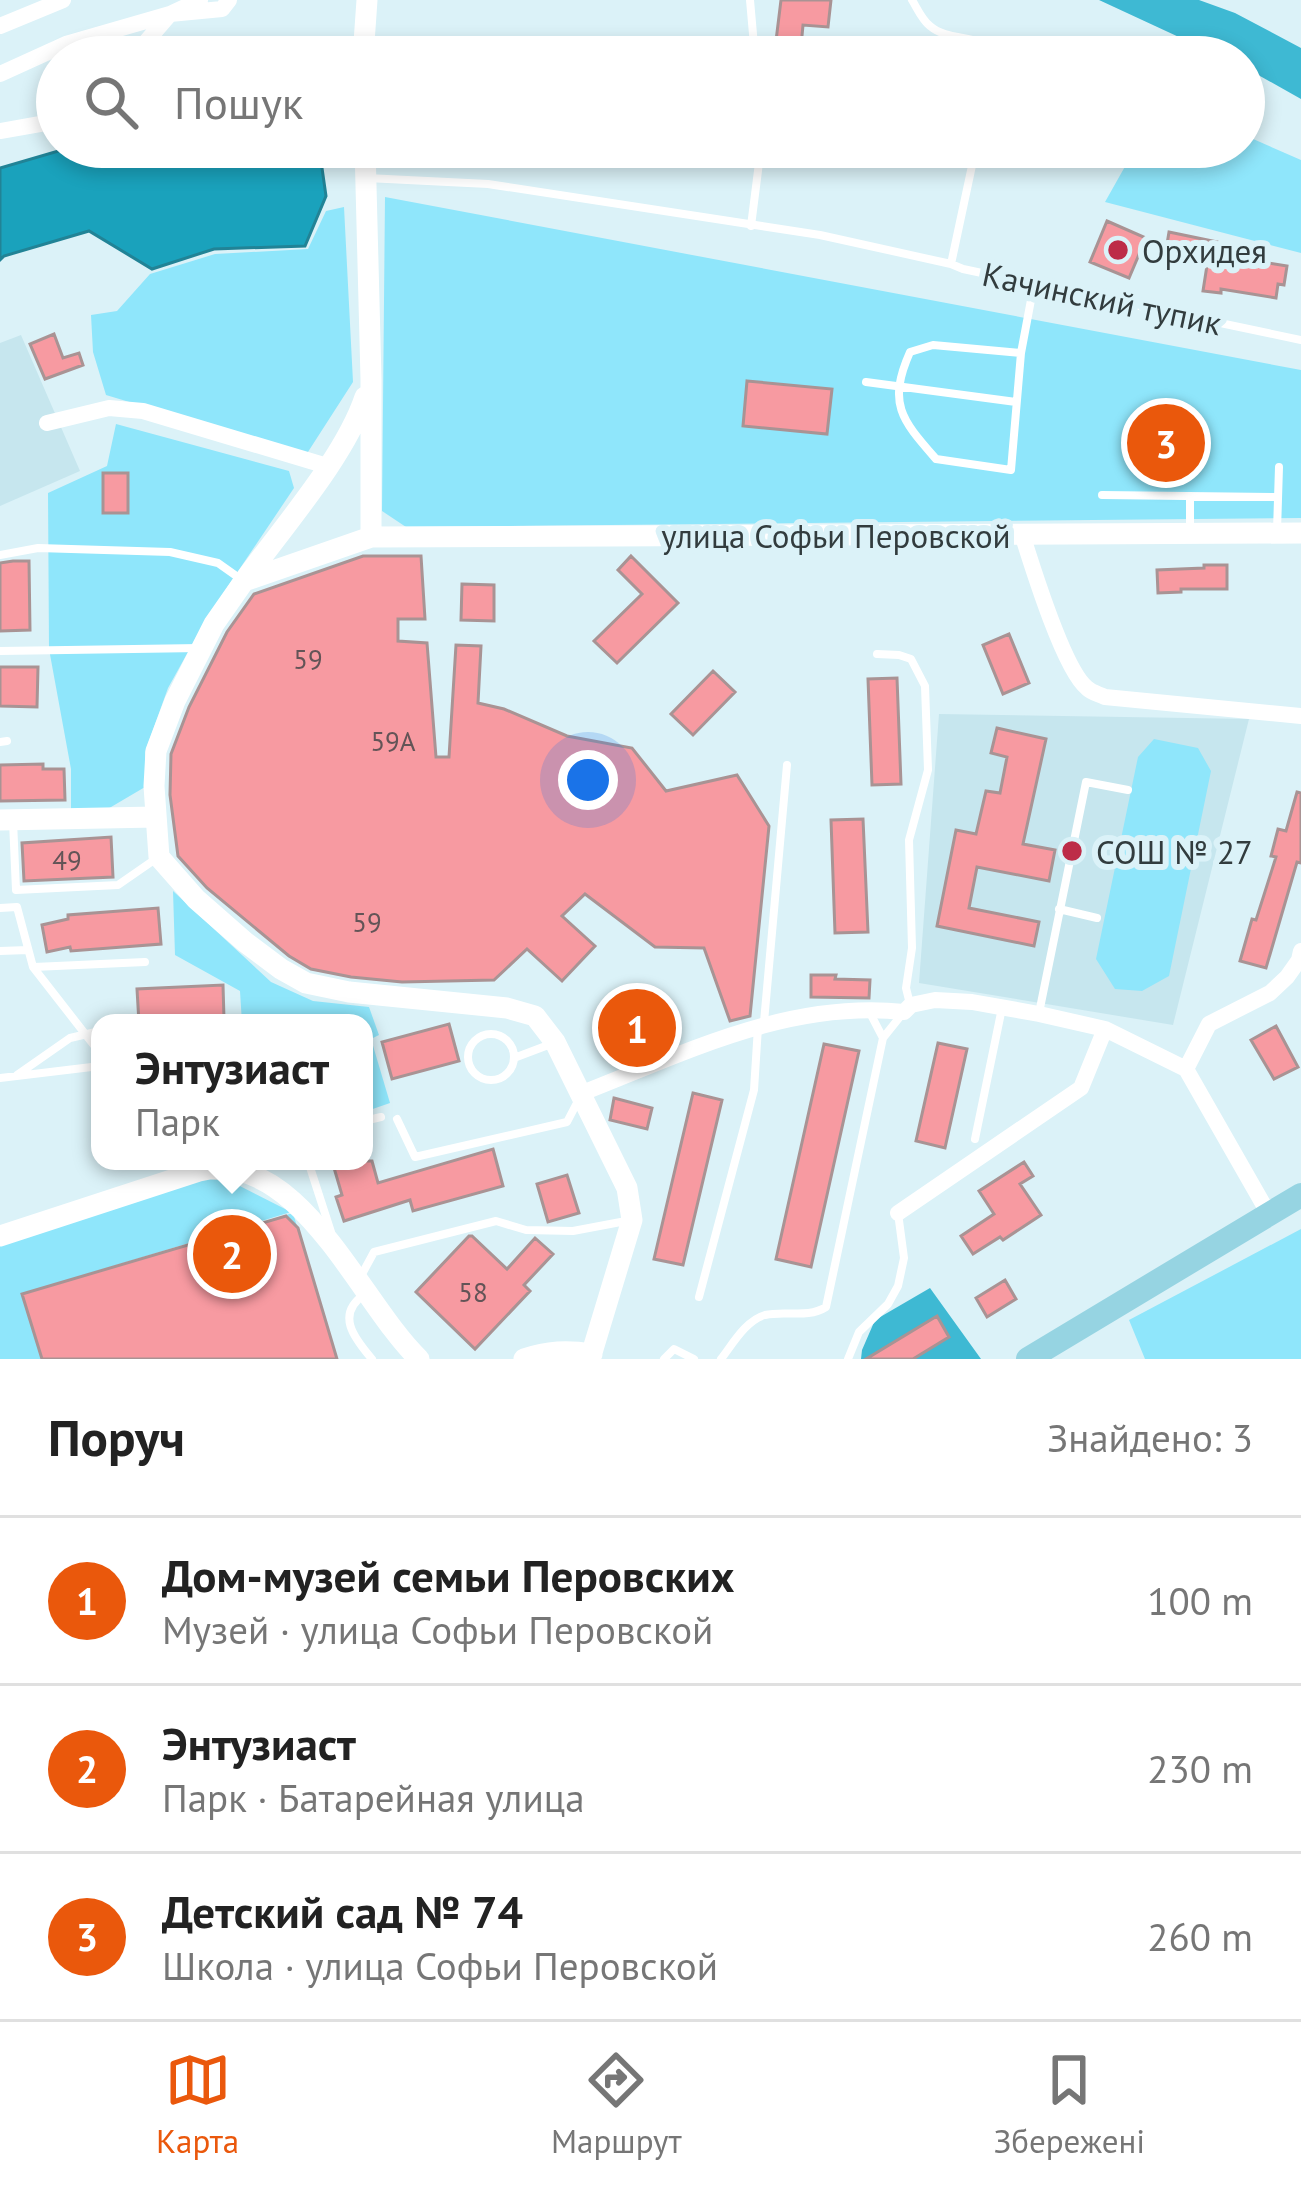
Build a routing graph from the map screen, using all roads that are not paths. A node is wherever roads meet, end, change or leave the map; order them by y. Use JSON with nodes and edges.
{"nodes":[{"id":1,"x":63,"y":0,"type":"edge"},
{"id":2,"x":200,"y":0,"type":"edge"},
{"id":3,"x":229,"y":0,"type":"edge"},
{"id":4,"x":367,"y":0,"type":"edge"},
{"id":5,"x":750,"y":0,"type":"edge"},
{"id":6,"x":912,"y":0,"type":"edge"},
{"id":7,"x":170,"y":14,"type":"junction"},
{"id":8,"x":0,"y":26,"type":"edge"},
{"id":9,"x":94,"y":36,"type":"edge"},
{"id":10,"x":151,"y":36,"type":"edge"},
{"id":11,"x":364,"y":36,"type":"edge"},
{"id":12,"x":753,"y":36,"type":"edge"},
{"id":13,"x":951,"y":36,"type":"edge"},
{"id":14,"x":36,"y":58,"type":"edge"},
{"id":15,"x":0,"y":74,"type":"edge"},
{"id":16,"x":36,"y":125,"type":"edge"},
{"id":17,"x":0,"y":131,"type":"edge"},
{"id":18,"x":366,"y":168,"type":"edge"},
{"id":19,"x":759,"y":168,"type":"edge"},
{"id":20,"x":972,"y":168,"type":"edge"},
{"id":21,"x":366,"y":178,"type":"junction"},
{"id":22,"x":752,"y":226,"type":"junction"},
{"id":23,"x":951,"y":264,"type":"junction"},
{"id":24,"x":1034,"y":284,"type":"junction"},
{"id":25,"x":1301,"y":340,"type":"edge"},
{"id":26,"x":1021,"y":353,"type":"junction"},
{"id":27,"x":371,"y":379,"type":"junction"},
{"id":28,"x":866,"y":382,"type":"dead end"},
{"id":29,"x":1016,"y":402,"type":"junction"},
{"id":30,"x":47,"y":423,"type":"dead end"},
{"id":31,"x":327,"y":466,"type":"junction"},
{"id":32,"x":1280,"y":467,"type":"dead end"},
{"id":33,"x":1102,"y":495,"type":"dead end"},
{"id":34,"x":1190,"y":496,"type":"junction"},
{"id":35,"x":1278,"y":496,"type":"junction"},
{"id":36,"x":1301,"y":532,"type":"edge"},
{"id":37,"x":1190,"y":533,"type":"junction"},
{"id":38,"x":1276,"y":533,"type":"junction"},
{"id":39,"x":1022,"y":534,"type":"junction"},
{"id":40,"x":371,"y":537,"type":"junction"},
{"id":41,"x":0,"y":555,"type":"edge"},
{"id":42,"x":244,"y":581,"type":"junction"},
{"id":43,"x":201,"y":648,"type":"junction"},
{"id":44,"x":0,"y":651,"type":"edge"},
{"id":45,"x":878,"y":654,"type":"dead end"},
{"id":46,"x":1301,"y":716,"type":"edge"},
{"id":47,"x":787,"y":765,"type":"dead end"},
{"id":48,"x":1129,"y":790,"type":"dead end"},
{"id":49,"x":155,"y":817,"type":"junction"},
{"id":50,"x":6,"y":820,"type":"edge"},
{"id":51,"x":159,"y":857,"type":"junction"},
{"id":52,"x":0,"y":908,"type":"edge"},
{"id":53,"x":1059,"y":909,"type":"junction"},
{"id":54,"x":1097,"y":918,"type":"dead end"},
{"id":55,"x":28,"y":950,"type":"junction"},
{"id":56,"x":0,"y":951,"type":"edge"},
{"id":57,"x":1301,"y":951,"type":"edge"},
{"id":58,"x":146,"y":962,"type":"dead end"},
{"id":59,"x":33,"y":967,"type":"junction"},
{"id":60,"x":1003,"y":1007,"type":"junction"},
{"id":61,"x":868,"y":1008,"type":"junction"},
{"id":62,"x":908,"y":1008,"type":"junction"},
{"id":63,"x":1039,"y":1014,"type":"junction"},
{"id":64,"x":761,"y":1024,"type":"junction"},
{"id":65,"x":1105,"y":1029,"type":"junction"},
{"id":66,"x":91,"y":1033,"type":"edge"},
{"id":67,"x":85,"y":1034,"type":"junction"},
{"id":68,"x":883,"y":1039,"type":"junction"},
{"id":69,"x":91,"y":1041,"type":"edge"},
{"id":70,"x":555,"y":1042,"type":"junction"},
{"id":71,"x":514,"y":1058,"type":"junction"},
{"id":72,"x":91,"y":1067,"type":"edge"},
{"id":73,"x":1186,"y":1069,"type":"junction"},
{"id":74,"x":16,"y":1076,"type":"junction"},
{"id":75,"x":0,"y":1078,"type":"edge"},
{"id":76,"x":582,"y":1093,"type":"junction"},
{"id":77,"x":381,"y":1117,"type":"dead end"},
{"id":78,"x":373,"y":1119,"type":"edge"},
{"id":79,"x":398,"y":1119,"type":"dead end"},
{"id":80,"x":975,"y":1139,"type":"dead end"},
{"id":81,"x":182,"y":1170,"type":"edge"},
{"id":82,"x":311,"y":1170,"type":"edge"},
{"id":83,"x":254,"y":1171,"type":"edge"},
{"id":84,"x":1301,"y":1195,"type":"edge"},
{"id":85,"x":898,"y":1214,"type":"joint"},
{"id":86,"x":1270,"y":1216,"type":"junction"},
{"id":87,"x":632,"y":1220,"type":"junction"},
{"id":88,"x":0,"y":1236,"type":"edge"},
{"id":89,"x":337,"y":1251,"type":"junction"},
{"id":90,"x":362,"y":1288,"type":"junction"},
{"id":91,"x":699,"y":1297,"type":"dead end"},
{"id":92,"x":591,"y":1356,"type":"edge"},
{"id":93,"x":372,"y":1359,"type":"edge"},
{"id":94,"x":419,"y":1359,"type":"edge"},
{"id":95,"x":524,"y":1359,"type":"edge"},
{"id":96,"x":664,"y":1359,"type":"edge"},
{"id":97,"x":694,"y":1359,"type":"edge"},
{"id":98,"x":721,"y":1359,"type":"edge"},
{"id":99,"x":848,"y":1359,"type":"edge"},
{"id":100,"x":1028,"y":1359,"type":"edge"}],
"edges":[{"from":1,"to":8,"type":"street"},
{"from":2,"to":7,"type":"street"},
{"from":3,"to":7,"type":"street"},
{"from":4,"to":11,"type":"street"},
{"from":5,"to":12,"type":"lane"},
{"from":6,"to":13,"type":"lane"},
{"from":7,"to":9,"type":"street"},
{"from":7,"to":10,"type":"street"},
{"from":14,"to":15,"type":"street"},
{"from":16,"to":17,"type":"street"},
{"from":18,"to":21,"type":"street"},
{"from":19,"to":22,"type":"lane"},
{"from":20,"to":23,"type":"lane","name":"Качинский тупик"},
{"from":21,"to":22,"type":"lane"},
{"from":21,"to":27,"type":"street"},
{"from":22,"to":23,"type":"lane"},
{"from":23,"to":24,"type":"lane","name":"Качинский тупик"},
{"from":24,"to":25,"type":"lane","name":"Качинский тупик"},
{"from":24,"to":26,"type":"lane"},
{"from":26,"to":29,"type":"lane"},
{"from":26,"to":29,"type":"lane"},
{"from":27,"to":31,"type":"street"},
{"from":27,"to":40,"type":"street"},
{"from":28,"to":29,"type":"lane"},
{"from":30,"to":31,"type":"street"},
{"from":31,"to":42,"type":"street"},
{"from":32,"to":35,"type":"lane"},
{"from":33,"to":34,"type":"lane"},
{"from":34,"to":35,"type":"lane"},
{"from":34,"to":37,"type":"lane"},
{"from":35,"to":38,"type":"lane"},
{"from":36,"to":38,"type":"street","name":"улица Софьи Перовской"},
{"from":37,"to":38,"type":"street","name":"улица Софьи Перовской"},
{"from":37,"to":39,"type":"street","name":"улица Софьи Перовской"},
{"from":39,"to":40,"type":"street","name":"улица Софьи Перовской"},
{"from":39,"to":46,"type":"street"},
{"from":40,"to":42,"type":"street","name":"улица Софьи Перовской"},
{"from":41,"to":42,"type":"lane"},
{"from":42,"to":43,"type":"street"},
{"from":43,"to":44,"type":"lane"},
{"from":43,"to":49,"type":"street"},
{"from":45,"to":62,"type":"lane"},
{"from":47,"to":64,"type":"lane"},
{"from":48,"to":53,"type":"lane"},
{"from":49,"to":50,"type":"street"},
{"from":49,"to":51,"type":"street"},
{"from":50,"to":51,"type":"lane"},
{"from":51,"to":70,"type":"street"},
{"from":52,"to":55,"type":"lane"},
{"from":53,"to":54,"type":"lane"},
{"from":53,"to":63,"type":"lane"},
{"from":55,"to":56,"type":"lane"},
{"from":55,"to":59,"type":"lane"},
{"from":57,"to":73,"type":"street"},
{"from":58,"to":59,"type":"lane"},
{"from":59,"to":67,"type":"lane"},
{"from":60,"to":62,"type":"street"},
{"from":60,"to":63,"type":"street"},
{"from":60,"to":80,"type":"lane"},
{"from":61,"to":62,"type":"street"},
{"from":61,"to":64,"type":"street"},
{"from":61,"to":68,"type":"lane"},
{"from":62,"to":68,"type":"lane"},
{"from":63,"to":65,"type":"street"},
{"from":64,"to":76,"type":"street"},
{"from":64,"to":91,"type":"lane"},
{"from":65,"to":73,"type":"street"},
{"from":65,"to":85,"type":"street"},
{"from":66,"to":67,"type":"lane"},
{"from":67,"to":69,"type":"lane"},
{"from":67,"to":74,"type":"lane"},
{"from":68,"to":98,"type":"lane"},
{"from":70,"to":71,"type":"lane"},
{"from":70,"to":76,"type":"street"},
{"from":71,"to":71,"type":"lane"},
{"from":72,"to":74,"type":"lane"},
{"from":73,"to":86,"type":"street"},
{"from":74,"to":75,"type":"lane"},
{"from":76,"to":79,"type":"lane"},
{"from":76,"to":87,"type":"street"},
{"from":77,"to":78,"type":"lane"},
{"from":81,"to":88,"type":"street"},
{"from":82,"to":89,"type":"lane"},
{"from":83,"to":89,"type":"street"},
{"from":84,"to":86,"type":"main road"},
{"from":85,"to":99,"type":"lane"},
{"from":86,"to":100,"type":"main road"},
{"from":87,"to":90,"type":"lane"},
{"from":87,"to":92,"type":"street"},
{"from":89,"to":90,"type":"street"},
{"from":90,"to":93,"type":"lane"},
{"from":90,"to":94,"type":"street"},
{"from":92,"to":95,"type":"street"},
{"from":96,"to":97,"type":"lane"}]}
